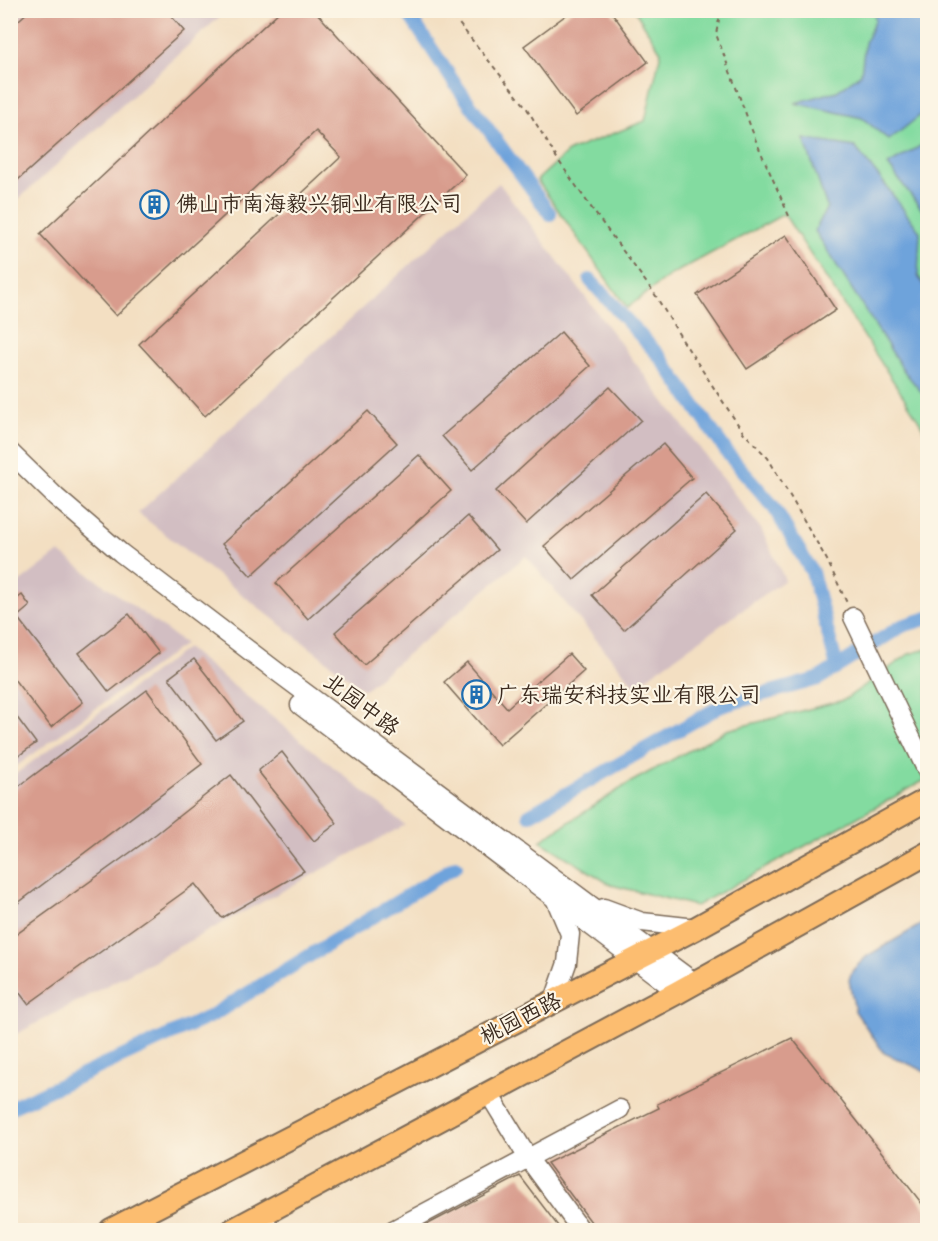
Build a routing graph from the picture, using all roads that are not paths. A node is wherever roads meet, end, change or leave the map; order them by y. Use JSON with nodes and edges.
{"nodes":[{"id":1,"x":10,"y":452,"type":"edge"},
{"id":2,"x":10,"y":469,"type":"edge"},
{"id":3,"x":854,"y":617,"type":"road end"},
{"id":4,"x":927,"y":773,"type":"edge"},
{"id":5,"x":927,"y":799,"type":"edge"},
{"id":6,"x":927,"y":854,"type":"edge"},
{"id":7,"x":555,"y":899,"type":"junction"},
{"id":8,"x":586,"y":902,"type":"junction"},
{"id":9,"x":696,"y":928,"type":"junction"},
{"id":10,"x":643,"y":955,"type":"junction"},
{"id":11,"x":686,"y":987,"type":"junction"},
{"id":12,"x":553,"y":1003,"type":"junction"},
{"id":13,"x":489,"y":1094,"type":"junction"},
{"id":14,"x":620,"y":1109,"type":"dead end"},
{"id":15,"x":528,"y":1158,"type":"junction"},
{"id":16,"x":266,"y":1223,"type":"edge"},
{"id":17,"x":111,"y":1230,"type":"edge"},
{"id":18,"x":233,"y":1230,"type":"edge"},
{"id":19,"x":393,"y":1230,"type":"edge"},
{"id":20,"x":581,"y":1230,"type":"edge"}],
"edges":[{"from":1,"to":8,"type":"street","name":"北园中路"},
{"from":2,"to":7,"type":"street","name":"北园中路"},
{"from":3,"to":4,"type":"street"},
{"from":5,"to":9,"type":"main road","name":"桃园西路"},
{"from":6,"to":11,"type":"main road"},
{"from":7,"to":10,"type":"street","name":"北园中路"},
{"from":7,"to":12,"type":"street"},
{"from":8,"to":9,"type":"street"},
{"from":8,"to":10,"type":"street","name":"北园中路"},
{"from":9,"to":10,"type":"main road","name":"桃园西路"},
{"from":10,"to":11,"type":"street","name":"北园中路"},
{"from":10,"to":12,"type":"main road","name":"桃园西路"},
{"from":11,"to":13,"type":"main road"},
{"from":12,"to":17,"type":"main road","name":"桃园西路"},
{"from":13,"to":15,"type":"street"},
{"from":13,"to":16,"type":"main road"},
{"from":14,"to":15,"type":"street"},
{"from":15,"to":19,"type":"street"},
{"from":15,"to":20,"type":"street"},
{"from":16,"to":18,"type":"main road"}]}
